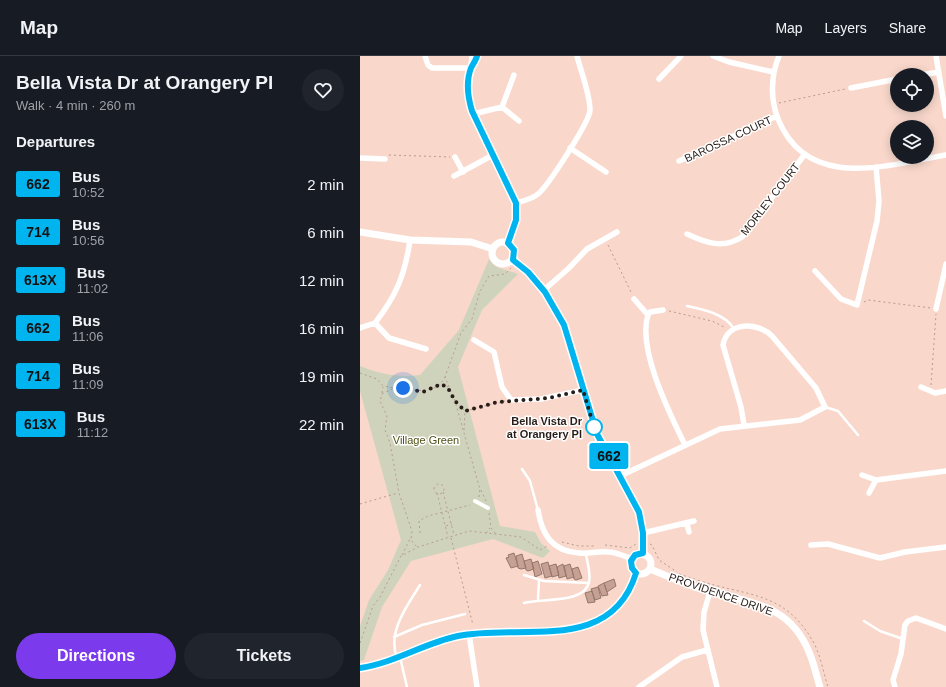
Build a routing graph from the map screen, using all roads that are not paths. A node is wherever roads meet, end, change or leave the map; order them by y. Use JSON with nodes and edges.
{"nodes":[{"id":1,"x":425,"y":56,"type":"edge"},
{"id":2,"x":473,"y":56,"type":"edge"},
{"id":3,"x":478,"y":56,"type":"edge"},
{"id":4,"x":578,"y":56,"type":"edge"},
{"id":5,"x":680,"y":56,"type":"edge"},
{"id":6,"x":713,"y":56,"type":"edge"},
{"id":7,"x":779,"y":56,"type":"edge"},
{"id":8,"x":936,"y":56,"type":"edge"},
{"id":9,"x":471,"y":68,"type":"junction"},
{"id":10,"x":774,"y":72,"type":"junction"},
{"id":11,"x":939,"y":72,"type":"junction"},
{"id":12,"x":934,"y":73,"type":"edge"},
{"id":13,"x":514,"y":75,"type":"dead end"},
{"id":14,"x":659,"y":79,"type":"dead end"},
{"id":15,"x":890,"y":80,"type":"edge"},
{"id":16,"x":851,"y":88,"type":"road end"},
{"id":17,"x":502,"y":107,"type":"junction"},
{"id":18,"x":473,"y":114,"type":"junction"},
{"id":19,"x":777,"y":116,"type":"junction"},
{"id":20,"x":946,"y":116,"type":"edge"},
{"id":21,"x":519,"y":121,"type":"dead end"},
{"id":22,"x":570,"y":148,"type":"junction"},
{"id":23,"x":805,"y":154,"type":"junction"},
{"id":24,"x":493,"y":155,"type":"junction"},
{"id":25,"x":946,"y":155,"type":"edge"},
{"id":26,"x":360,"y":158,"type":"edge"},
{"id":27,"x":455,"y":158,"type":"road end"},
{"id":28,"x":385,"y":159,"type":"road end"},
{"id":29,"x":679,"y":161,"type":"dead end"},
{"id":30,"x":876,"y":167,"type":"junction"},
{"id":31,"x":463,"y":172,"type":"junction"},
{"id":32,"x":606,"y":172,"type":"dead end"},
{"id":33,"x":454,"y":176,"type":"dead end"},
{"id":34,"x":516,"y":203,"type":"junction"},
{"id":35,"x":360,"y":232,"type":"edge"},
{"id":36,"x":617,"y":232,"type":"dead end"},
{"id":37,"x":687,"y":234,"type":"dead end"},
{"id":38,"x":410,"y":240,"type":"junction"},
{"id":39,"x":508,"y":243,"type":"junction"},
{"id":40,"x":493,"y":249,"type":"junction"},
{"id":41,"x":514,"y":261,"type":"junction"},
{"id":42,"x":946,"y":264,"type":"edge"},
{"id":43,"x":816,"y":271,"type":"dead end"},
{"id":44,"x":544,"y":290,"type":"junction"},
{"id":45,"x":634,"y":299,"type":"road end"},
{"id":46,"x":687,"y":306,"type":"dead end"},
{"id":47,"x":936,"y":309,"type":"road end"},
{"id":48,"x":662,"y":310,"type":"road end"},
{"id":49,"x":648,"y":315,"type":"junction"},
{"id":50,"x":375,"y":323,"type":"junction"},
{"id":51,"x":360,"y":328,"type":"edge"},
{"id":52,"x":732,"y":330,"type":"junction"},
{"id":53,"x":474,"y":340,"type":"dead end"},
{"id":54,"x":426,"y":349,"type":"dead end"},
{"id":55,"x":921,"y":387,"type":"dead end"},
{"id":56,"x":583,"y":390,"type":"junction"},
{"id":57,"x":946,"y":391,"type":"edge"},
{"id":58,"x":825,"y":407,"type":"junction"},
{"id":59,"x":744,"y":426,"type":"junction"},
{"id":60,"x":858,"y":435,"type":"dead end"},
{"id":61,"x":685,"y":445,"type":"junction"},
{"id":62,"x":522,"y":469,"type":"dead end"},
{"id":63,"x":946,"y":471,"type":"edge"},
{"id":64,"x":862,"y":475,"type":"dead end"},
{"id":65,"x":620,"y":476,"type":"junction"},
{"id":66,"x":876,"y":480,"type":"junction"},
{"id":67,"x":869,"y":493,"type":"dead end"},
{"id":68,"x":475,"y":502,"type":"road end"},
{"id":69,"x":488,"y":508,"type":"road end"},
{"id":70,"x":538,"y":510,"type":"joint"},
{"id":71,"x":694,"y":520,"type":"dead end"},
{"id":72,"x":687,"y":524,"type":"junction"},
{"id":73,"x":689,"y":532,"type":"dead end"},
{"id":74,"x":643,"y":533,"type":"junction"},
{"id":75,"x":811,"y":545,"type":"dead end"},
{"id":76,"x":946,"y":547,"type":"edge"},
{"id":77,"x":586,"y":553,"type":"junction"},
{"id":78,"x":643,"y":553,"type":"junction"},
{"id":79,"x":632,"y":559,"type":"junction"},
{"id":80,"x":650,"y":568,"type":"junction"},
{"id":81,"x":636,"y":573,"type":"junction"},
{"id":82,"x":524,"y":575,"type":"dead end"},
{"id":83,"x":539,"y":580,"type":"junction"},
{"id":84,"x":589,"y":583,"type":"junction"},
{"id":85,"x":420,"y":585,"type":"dead end"},
{"id":86,"x":710,"y":592,"type":"junction"},
{"id":87,"x":538,"y":599,"type":"junction"},
{"id":88,"x":524,"y":603,"type":"dead end"},
{"id":89,"x":465,"y":614,"type":"dead end"},
{"id":90,"x":864,"y":621,"type":"dead end"},
{"id":91,"x":946,"y":629,"type":"edge"},
{"id":92,"x":469,"y":634,"type":"junction"},
{"id":93,"x":394,"y":638,"type":"junction"},
{"id":94,"x":903,"y":639,"type":"junction"},
{"id":95,"x":707,"y":650,"type":"junction"},
{"id":96,"x":399,"y":658,"type":"junction"},
{"id":97,"x":360,"y":668,"type":"edge"},
{"id":98,"x":407,"y":687,"type":"edge"},
{"id":99,"x":477,"y":687,"type":"edge"},
{"id":100,"x":639,"y":687,"type":"edge"},
{"id":101,"x":717,"y":687,"type":"edge"},
{"id":102,"x":820,"y":687,"type":"edge"},
{"id":103,"x":895,"y":687,"type":"edge"}],
"edges":[{"from":1,"to":9,"type":"street"},
{"from":2,"to":9,"type":"street"},
{"from":3,"to":9,"type":"street"},
{"from":4,"to":22,"type":"street"},
{"from":5,"to":14,"type":"street"},
{"from":6,"to":10,"type":"street"},
{"from":7,"to":10,"type":"street"},
{"from":8,"to":11,"type":"street"},
{"from":9,"to":18,"type":"street"},
{"from":10,"to":19,"type":"street"},
{"from":11,"to":12,"type":"street"},
{"from":11,"to":20,"type":"street"},
{"from":13,"to":17,"type":"street"},
{"from":15,"to":16,"type":"street"},
{"from":17,"to":18,"type":"street"},
{"from":17,"to":21,"type":"street"},
{"from":18,"to":24,"type":"street"},
{"from":19,"to":23,"type":"street"},
{"from":19,"to":29,"type":"street","name":"BAROSSA COURT"},
{"from":22,"to":32,"type":"street"},
{"from":22,"to":34,"type":"street"},
{"from":23,"to":30,"type":"street"},
{"from":23,"to":37,"type":"street","name":"MORLEY COURT"},
{"from":24,"to":31,"type":"street"},
{"from":24,"to":34,"type":"street"},
{"from":25,"to":30,"type":"street"},
{"from":26,"to":28,"type":"street"},
{"from":27,"to":31,"type":"street"},
{"from":30,"to":43,"type":"street"},
{"from":31,"to":33,"type":"street"},
{"from":34,"to":39,"type":"street"},
{"from":35,"to":38,"type":"street"},
{"from":36,"to":44,"type":"street"},
{"from":38,"to":40,"type":"street"},
{"from":38,"to":50,"type":"street"},
{"from":39,"to":40,"type":"street"},
{"from":39,"to":41,"type":"street"},
{"from":40,"to":41,"type":"street"},
{"from":41,"to":44,"type":"street"},
{"from":42,"to":47,"type":"street"},
{"from":44,"to":56,"type":"street"},
{"from":45,"to":49,"type":"street"},
{"from":46,"to":52,"type":"lane"},
{"from":48,"to":49,"type":"street"},
{"from":49,"to":61,"type":"street"},
{"from":50,"to":51,"type":"street"},
{"from":50,"to":54,"type":"street"},
{"from":52,"to":58,"type":"street"},
{"from":52,"to":59,"type":"street"},
{"from":53,"to":56,"type":"street"},
{"from":55,"to":57,"type":"street"},
{"from":56,"to":65,"type":"street"},
{"from":58,"to":59,"type":"street"},
{"from":58,"to":60,"type":"lane"},
{"from":59,"to":61,"type":"street"},
{"from":61,"to":65,"type":"street"},
{"from":62,"to":70,"type":"lane"},
{"from":63,"to":66,"type":"street"},
{"from":64,"to":66,"type":"street"},
{"from":65,"to":74,"type":"street"},
{"from":66,"to":67,"type":"street"},
{"from":68,"to":69,"type":"street"},
{"from":70,"to":77,"type":"street"},
{"from":71,"to":72,"type":"street"},
{"from":72,"to":73,"type":"street"},
{"from":72,"to":74,"type":"street"},
{"from":74,"to":78,"type":"street"},
{"from":75,"to":76,"type":"street"},
{"from":77,"to":79,"type":"street"},
{"from":77,"to":84,"type":"lane"},
{"from":78,"to":79,"type":"street"},
{"from":78,"to":80,"type":"street"},
{"from":79,"to":81,"type":"street"},
{"from":80,"to":81,"type":"street"},
{"from":80,"to":86,"type":"street","name":"PROVIDENCE DRIVE"},
{"from":81,"to":92,"type":"street"},
{"from":82,"to":83,"type":"lane"},
{"from":83,"to":84,"type":"lane"},
{"from":83,"to":87,"type":"lane"},
{"from":84,"to":87,"type":"lane"},
{"from":85,"to":93,"type":"lane"},
{"from":86,"to":95,"type":"street"},
{"from":86,"to":102,"type":"street","name":"PROVIDENCE DRIVE"},
{"from":87,"to":88,"type":"lane"},
{"from":89,"to":93,"type":"lane"},
{"from":90,"to":94,"type":"lane"},
{"from":91,"to":94,"type":"street"},
{"from":92,"to":96,"type":"street"},
{"from":92,"to":99,"type":"street"},
{"from":93,"to":96,"type":"lane"},
{"from":94,"to":103,"type":"street"},
{"from":95,"to":100,"type":"street"},
{"from":95,"to":101,"type":"street"},
{"from":96,"to":97,"type":"street"},
{"from":96,"to":98,"type":"lane"}]}
